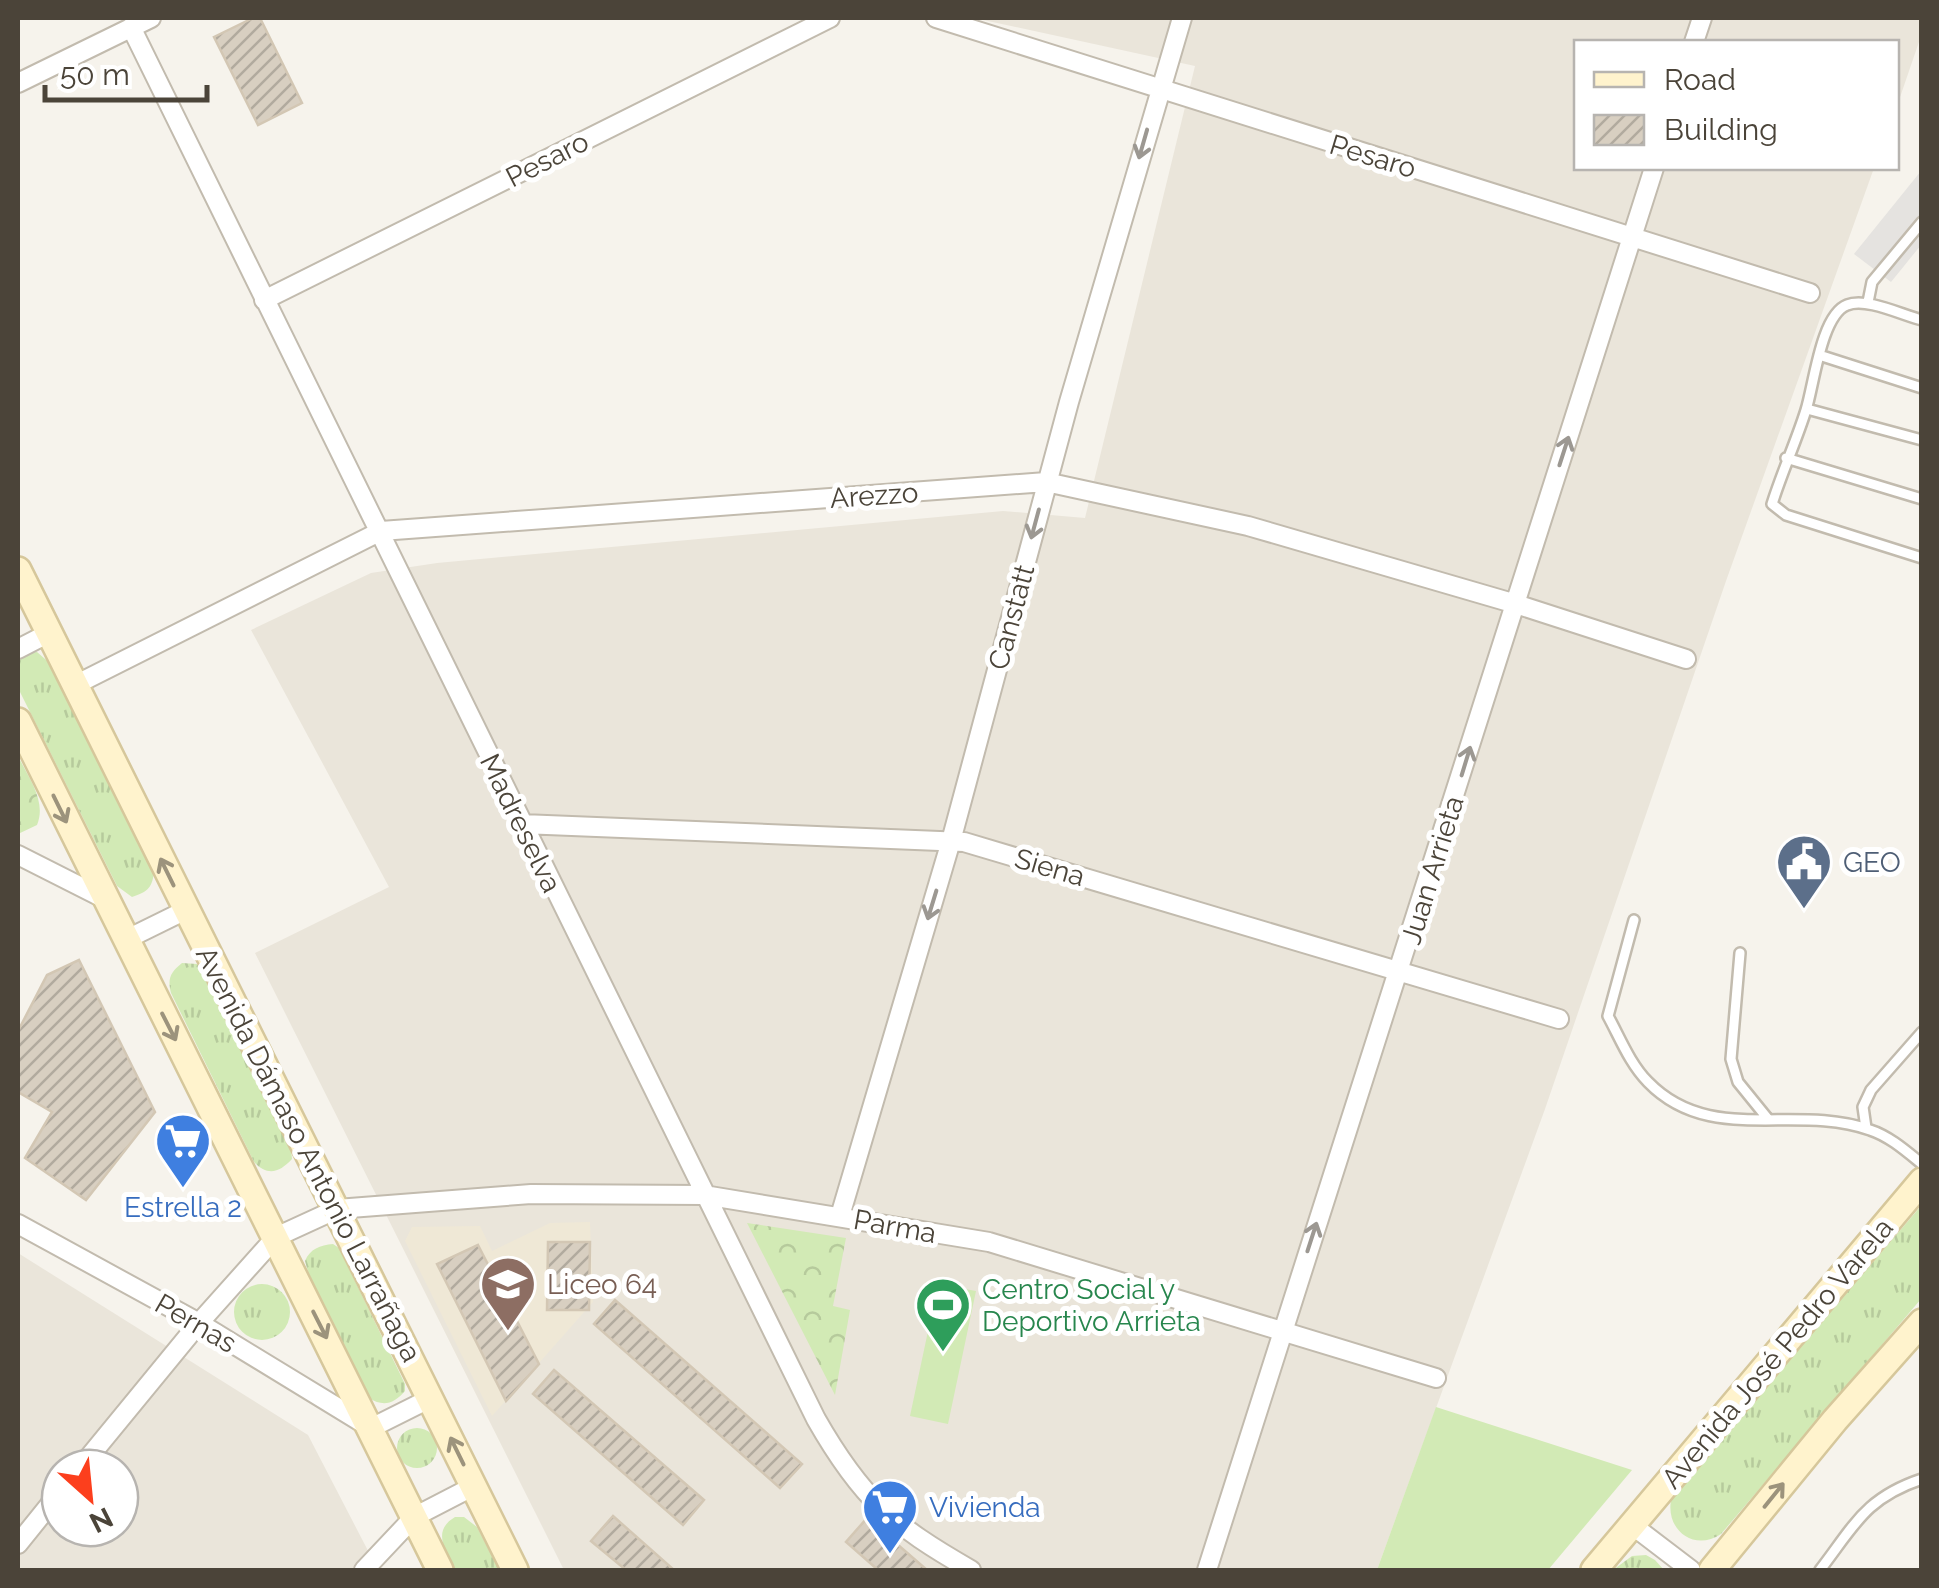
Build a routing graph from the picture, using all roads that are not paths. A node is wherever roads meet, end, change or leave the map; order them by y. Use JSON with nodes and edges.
{"nodes":[{"id":1,"x":151,"y":18,"type":"edge"},
{"id":2,"x":830,"y":18,"type":"edge"},
{"id":3,"x":936,"y":18,"type":"edge"},
{"id":4,"x":1182,"y":18,"type":"edge"},
{"id":5,"x":132,"y":27,"type":"junction"},
{"id":6,"x":18,"y":83,"type":"edge"},
{"id":7,"x":1158,"y":90,"type":"junction"},
{"id":8,"x":1653,"y":170,"type":"edge"},
{"id":9,"x":1922,"y":222,"type":"edge"},
{"id":10,"x":1631,"y":237,"type":"junction"},
{"id":11,"x":1810,"y":293,"type":"dead end"},
{"id":12,"x":264,"y":300,"type":"junction"},
{"id":13,"x":1868,"y":302,"type":"junction"},
{"id":14,"x":1922,"y":320,"type":"edge"},
{"id":15,"x":1819,"y":355,"type":"junction"},
{"id":16,"x":1922,"y":388,"type":"edge"},
{"id":17,"x":1807,"y":409,"type":"junction"},
{"id":18,"x":1922,"y":440,"type":"edge"},
{"id":19,"x":1786,"y":458,"type":"junction"},
{"id":20,"x":1046,"y":482,"type":"junction"},
{"id":21,"x":1922,"y":499,"type":"edge"},
{"id":22,"x":381,"y":531,"type":"junction"},
{"id":23,"x":1922,"y":558,"type":"edge"},
{"id":24,"x":18,"y":570,"type":"edge"},
{"id":25,"x":1516,"y":604,"type":"junction"},
{"id":26,"x":49,"y":633,"type":"junction"},
{"id":27,"x":18,"y":649,"type":"edge"},
{"id":28,"x":1686,"y":659,"type":"dead end"},
{"id":29,"x":74,"y":685,"type":"junction"},
{"id":30,"x":18,"y":721,"type":"edge"},
{"id":31,"x":522,"y":824,"type":"junction"},
{"id":32,"x":951,"y":841,"type":"junction"},
{"id":33,"x":18,"y":856,"type":"edge"},
{"id":34,"x":105,"y":899,"type":"junction"},
{"id":35,"x":186,"y":910,"type":"junction"},
{"id":36,"x":1634,"y":920,"type":"dead end"},
{"id":37,"x":125,"y":940,"type":"junction"},
{"id":38,"x":1740,"y":953,"type":"dead end"},
{"id":39,"x":1400,"y":969,"type":"junction"},
{"id":40,"x":1559,"y":1019,"type":"dead end"},
{"id":41,"x":1922,"y":1032,"type":"edge"},
{"id":42,"x":1768,"y":1119,"type":"junction"},
{"id":43,"x":1866,"y":1128,"type":"junction"},
{"id":44,"x":1922,"y":1164,"type":"edge"},
{"id":45,"x":1922,"y":1181,"type":"edge"},
{"id":46,"x":704,"y":1196,"type":"junction"},
{"id":47,"x":336,"y":1209,"type":"junction"},
{"id":48,"x":840,"y":1216,"type":"junction"},
{"id":49,"x":18,"y":1224,"type":"edge"},
{"id":50,"x":276,"y":1238,"type":"junction"},
{"id":51,"x":1922,"y":1322,"type":"edge"},
{"id":52,"x":199,"y":1323,"type":"junction"},
{"id":53,"x":1281,"y":1330,"type":"junction"},
{"id":54,"x":1436,"y":1378,"type":"dead end"},
{"id":55,"x":431,"y":1398,"type":"junction"},
{"id":56,"x":371,"y":1428,"type":"junction"},
{"id":57,"x":96,"y":1448,"type":"edge"},
{"id":58,"x":1922,"y":1480,"type":"edge"},
{"id":59,"x":474,"y":1486,"type":"junction"},
{"id":60,"x":40,"y":1517,"type":"edge"},
{"id":61,"x":414,"y":1517,"type":"junction"},
{"id":62,"x":1632,"y":1525,"type":"junction"},
{"id":63,"x":18,"y":1544,"type":"edge"},
{"id":64,"x":364,"y":1570,"type":"edge"},
{"id":65,"x":440,"y":1570,"type":"edge"},
{"id":66,"x":515,"y":1570,"type":"edge"},
{"id":67,"x":970,"y":1570,"type":"edge"},
{"id":68,"x":1207,"y":1570,"type":"edge"},
{"id":69,"x":1594,"y":1570,"type":"edge"},
{"id":70,"x":1691,"y":1570,"type":"edge"},
{"id":71,"x":1712,"y":1570,"type":"edge"},
{"id":72,"x":1820,"y":1570,"type":"edge"}],
"edges":[{"from":1,"to":5,"type":"street"},
{"from":2,"to":12,"type":"street","name":"Pesaro"},
{"from":3,"to":7,"type":"street","name":"Pesaro"},
{"from":4,"to":7,"type":"street","name":"Canstatt"},
{"from":5,"to":6,"type":"street"},
{"from":5,"to":12,"type":"street","name":"Madreselva"},
{"from":7,"to":10,"type":"street","name":"Pesaro"},
{"from":7,"to":20,"type":"street","name":"Canstatt","one_way":true},
{"from":8,"to":10,"type":"street","name":"Juan Arrieta"},
{"from":9,"to":13,"type":"lane"},
{"from":10,"to":11,"type":"street","name":"Pesaro"},
{"from":25,"to":10,"type":"street","name":"Juan Arrieta","one_way":true},
{"from":12,"to":22,"type":"street","name":"Madreselva"},
{"from":13,"to":14,"type":"lane"},
{"from":13,"to":15,"type":"lane"},
{"from":15,"to":16,"type":"lane"},
{"from":15,"to":17,"type":"lane"},
{"from":17,"to":18,"type":"lane"},
{"from":17,"to":19,"type":"lane"},
{"from":19,"to":21,"type":"lane"},
{"from":19,"to":23,"type":"lane"},
{"from":20,"to":22,"type":"street","name":"Arezzo"},
{"from":20,"to":25,"type":"street","name":"Arezzo"},
{"from":20,"to":32,"type":"street","name":"Canstatt","one_way":true},
{"from":22,"to":29,"type":"street","name":"Arezzo"},
{"from":22,"to":31,"type":"street","name":"Madreselva"},
{"from":24,"to":26,"type":"street","name":"Avenida Dámaso Antonio Larrañaga"},
{"from":25,"to":28,"type":"street","name":"Arezzo"},
{"from":39,"to":25,"type":"street","name":"Juan Arrieta","one_way":true},
{"from":26,"to":27,"type":"street"},
{"from":26,"to":29,"type":"street","name":"Avenida Dámaso Antonio Larrañaga"},
{"from":35,"to":29,"type":"street","name":"Avenida Dámaso Antonio Larrañaga","one_way":true},
{"from":30,"to":34,"type":"street","one_way":true},
{"from":31,"to":32,"type":"street","name":"Siena"},
{"from":31,"to":46,"type":"street","name":"Madreselva"},
{"from":32,"to":39,"type":"street","name":"Siena"},
{"from":32,"to":48,"type":"street","name":"Canstatt","one_way":true},
{"from":33,"to":34,"type":"street"},
{"from":34,"to":37,"type":"street"},
{"from":35,"to":37,"type":"street"},
{"from":35,"to":47,"type":"street","name":"Avenida Dámaso Antonio Larrañaga"},
{"from":36,"to":42,"type":"lane"},
{"from":37,"to":50,"type":"street","one_way":true},
{"from":38,"to":42,"type":"lane"},
{"from":39,"to":40,"type":"street","name":"Siena"},
{"from":53,"to":39,"type":"street","name":"Juan Arrieta","one_way":true},
{"from":41,"to":43,"type":"lane"},
{"from":42,"to":43,"type":"lane"},
{"from":43,"to":44,"type":"lane"},
{"from":45,"to":62,"type":"street","name":"Avenida José Pedro Varela"},
{"from":46,"to":47,"type":"street","name":"Parma"},
{"from":46,"to":48,"type":"street","name":"Parma"},
{"from":46,"to":67,"type":"street","name":"Madreselva"},
{"from":47,"to":50,"type":"street"},
{"from":47,"to":55,"type":"street","name":"Avenida Dámaso Antonio Larrañaga"},
{"from":48,"to":53,"type":"street","name":"Parma"},
{"from":49,"to":52,"type":"street","name":"Pernas"},
{"from":50,"to":52,"type":"street"},
{"from":50,"to":56,"type":"street","one_way":true},
{"from":71,"to":51,"type":"street","one_way":true},
{"from":52,"to":56,"type":"street","name":"Pernas"},
{"from":52,"to":57,"type":"street"},
{"from":53,"to":54,"type":"street","name":"Parma"},
{"from":53,"to":68,"type":"street","name":"Juan Arrieta"},
{"from":55,"to":56,"type":"street"},
{"from":59,"to":55,"type":"street","name":"Avenida Dámaso Antonio Larrañaga","one_way":true},
{"from":56,"to":61,"type":"street"},
{"from":58,"to":72,"type":"lane"},
{"from":59,"to":61,"type":"street"},
{"from":59,"to":66,"type":"street","name":"Avenida Dámaso Antonio Larrañaga"},
{"from":60,"to":63,"type":"street"},
{"from":61,"to":64,"type":"street"},
{"from":61,"to":65,"type":"street"},
{"from":62,"to":69,"type":"street","name":"Avenida José Pedro Varela"},
{"from":62,"to":70,"type":"street"}]}
